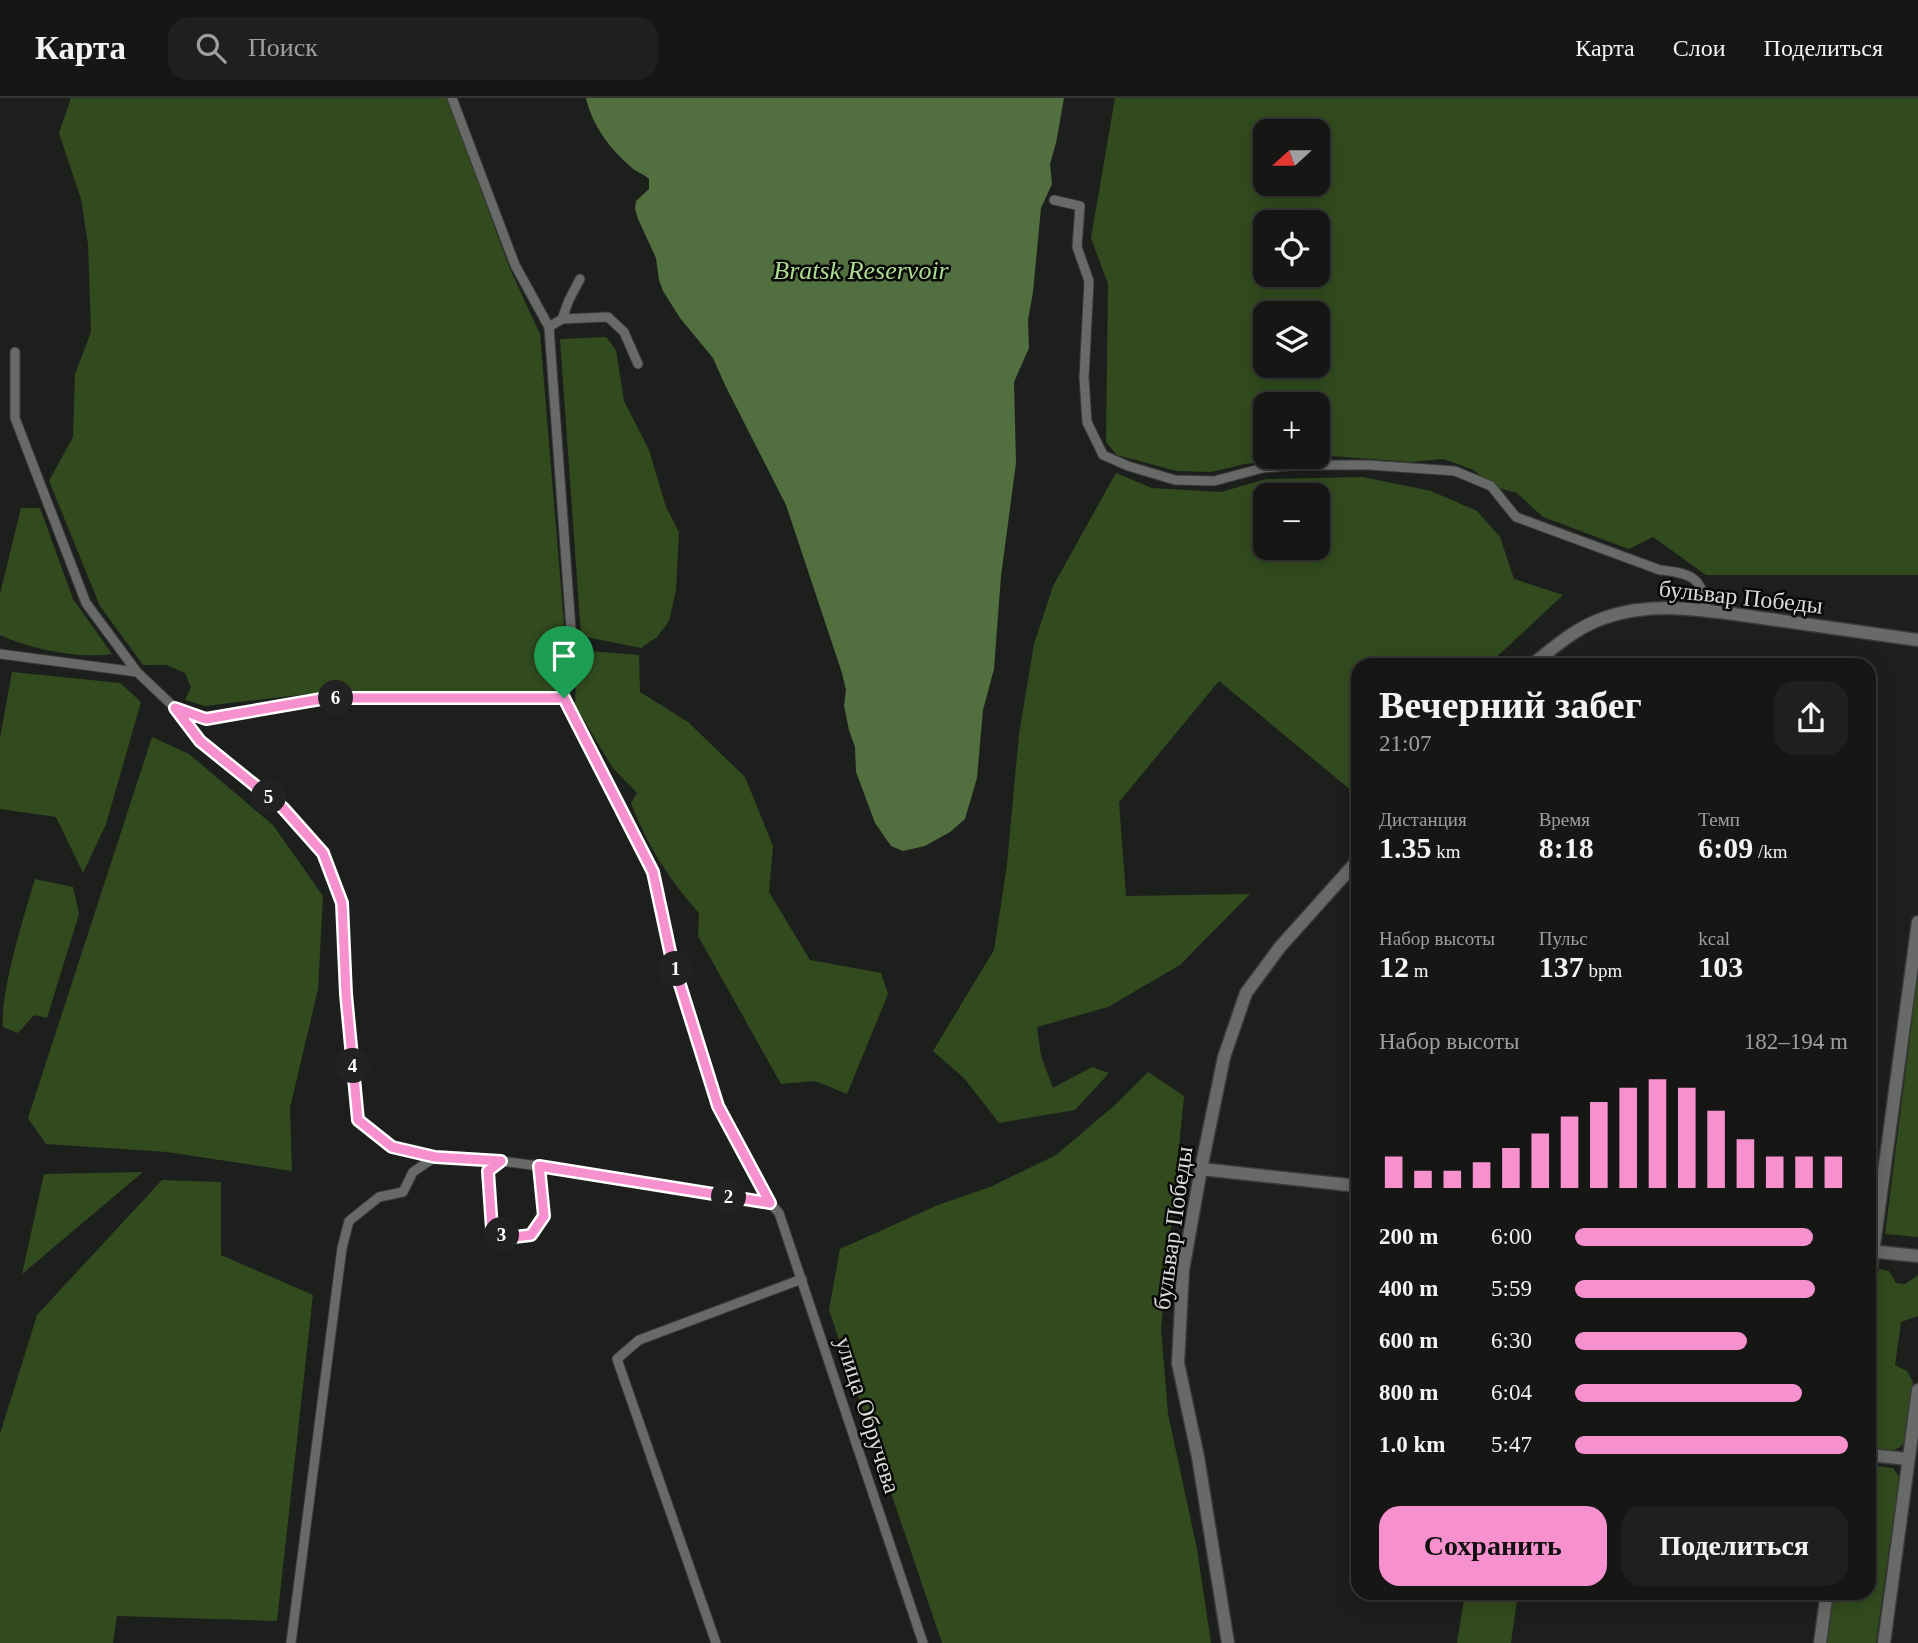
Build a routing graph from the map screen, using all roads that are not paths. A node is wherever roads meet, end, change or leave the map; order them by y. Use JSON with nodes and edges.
{"nodes":[{"id":1,"x":452,"y":98,"type":"edge"},
{"id":2,"x":1054,"y":200,"type":"dead end"},
{"id":3,"x":580,"y":279,"type":"dead end"},
{"id":4,"x":562,"y":319,"type":"junction"},
{"id":5,"x":549,"y":327,"type":"junction"},
{"id":6,"x":15,"y":352,"type":"dead end"},
{"id":7,"x":638,"y":364,"type":"dead end"},
{"id":8,"x":1707,"y":611,"type":"junction"},
{"id":9,"x":1918,"y":640,"type":"edge"},
{"id":10,"x":0,"y":654,"type":"edge"},
{"id":11,"x":1541,"y":658,"type":"edge"},
{"id":12,"x":137,"y":672,"type":"junction"},
{"id":13,"x":564,"y":698,"type":"junction"},
{"id":14,"x":175,"y":708,"type":"junction"},
{"id":15,"x":1351,"y":868,"type":"edge"},
{"id":16,"x":1918,"y":922,"type":"edge"},
{"id":17,"x":435,"y":1157,"type":"junction"},
{"id":18,"x":501,"y":1161,"type":"junction"},
{"id":19,"x":539,"y":1166,"type":"junction"},
{"id":20,"x":1201,"y":1169,"type":"junction"},
{"id":21,"x":1351,"y":1185,"type":"edge"},
{"id":22,"x":770,"y":1203,"type":"junction"},
{"id":23,"x":1876,"y":1216,"type":"edge"},
{"id":24,"x":1876,"y":1252,"type":"edge"},
{"id":25,"x":1918,"y":1256,"type":"edge"},
{"id":26,"x":802,"y":1279,"type":"junction"},
{"id":27,"x":1918,"y":1390,"type":"edge"},
{"id":28,"x":1876,"y":1456,"type":"edge"},
{"id":29,"x":1908,"y":1459,"type":"junction"},
{"id":30,"x":1826,"y":1600,"type":"edge"},
{"id":31,"x":291,"y":1643,"type":"edge"},
{"id":32,"x":716,"y":1643,"type":"edge"},
{"id":33,"x":923,"y":1643,"type":"edge"},
{"id":34,"x":1228,"y":1643,"type":"edge"},
{"id":35,"x":1820,"y":1643,"type":"edge"},
{"id":36,"x":1884,"y":1643,"type":"edge"}],
"edges":[{"from":1,"to":5,"type":"street"},
{"from":2,"to":8,"type":"street"},
{"from":3,"to":4,"type":"street"},
{"from":4,"to":5,"type":"street"},
{"from":4,"to":7,"type":"street"},
{"from":5,"to":13,"type":"street"},
{"from":6,"to":12,"type":"street"},
{"from":8,"to":9,"type":"street","name":"бульвар Победы"},
{"from":8,"to":11,"type":"street","name":"бульвар Победы"},
{"from":10,"to":12,"type":"street"},
{"from":12,"to":14,"type":"street"},
{"from":13,"to":14,"type":"street"},
{"from":13,"to":22,"type":"street","name":"улица Обручева"},
{"from":14,"to":17,"type":"street"},
{"from":15,"to":20,"type":"street","name":"бульвар Победы"},
{"from":16,"to":23,"type":"street"},
{"from":17,"to":18,"type":"street"},
{"from":17,"to":31,"type":"street"},
{"from":18,"to":19,"type":"street"},
{"from":18,"to":19,"type":"street"},
{"from":19,"to":22,"type":"street"},
{"from":20,"to":21,"type":"street"},
{"from":20,"to":34,"type":"street","name":"бульвар Победы"},
{"from":22,"to":26,"type":"street","name":"улица Обручева"},
{"from":24,"to":25,"type":"street"},
{"from":26,"to":32,"type":"street"},
{"from":26,"to":33,"type":"street","name":"улица Обручева"},
{"from":27,"to":29,"type":"street"},
{"from":28,"to":29,"type":"street"},
{"from":29,"to":36,"type":"street"},
{"from":30,"to":35,"type":"street"}]}
